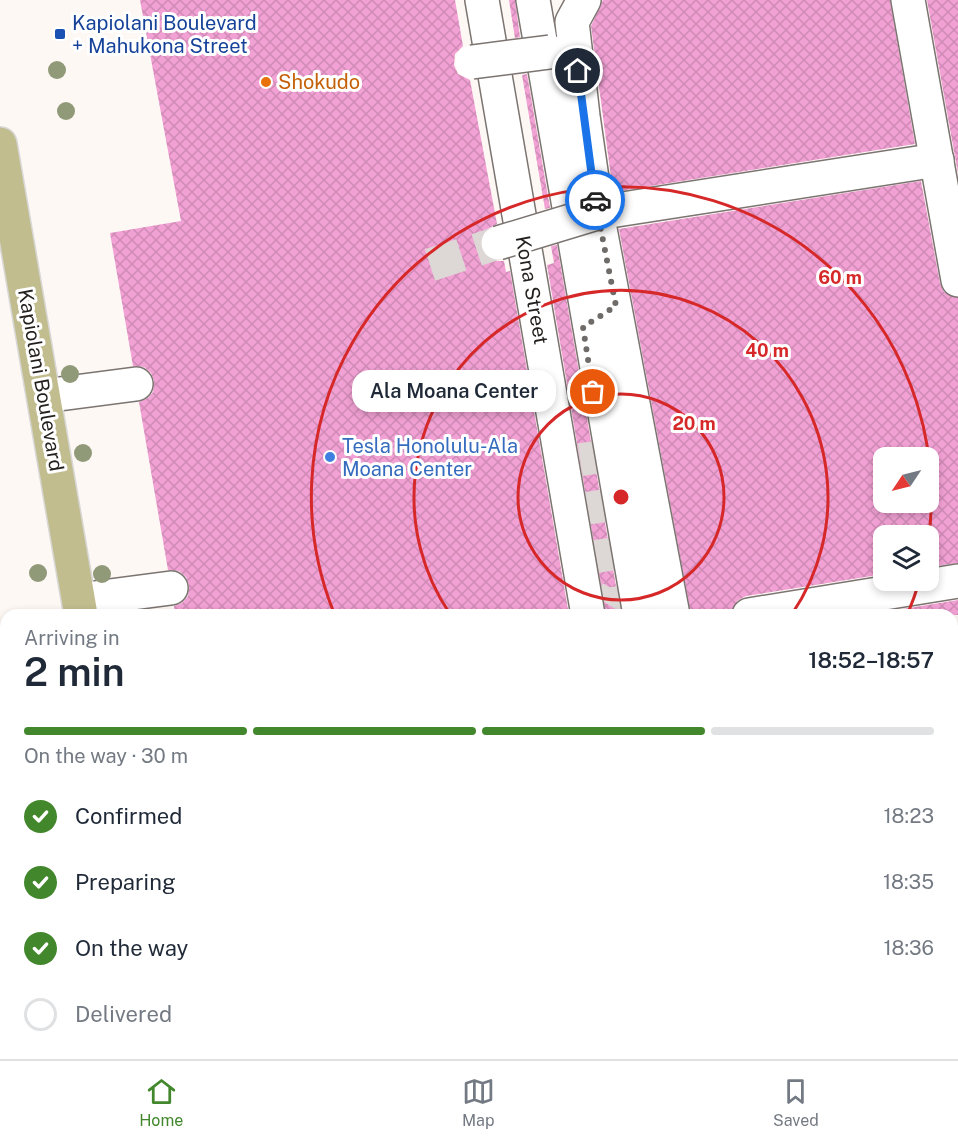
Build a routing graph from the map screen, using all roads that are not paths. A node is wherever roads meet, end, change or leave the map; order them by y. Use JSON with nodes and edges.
{"nodes":[{"id":1,"x":584,"y":0,"type":"edge"},
{"id":2,"x":909,"y":0,"type":"edge"},
{"id":3,"x":530,"y":6,"type":"edge"},
{"id":4,"x":484,"y":13,"type":"edge"},
{"id":5,"x":550,"y":52,"type":"dead end"},
{"id":6,"x":470,"y":63,"type":"dead end"},
{"id":7,"x":541,"y":107,"type":"dead end"},
{"id":8,"x":0,"y":144,"type":"edge"},
{"id":9,"x":937,"y":160,"type":"junction"},
{"id":10,"x":597,"y":213,"type":"junction"},
{"id":11,"x":498,"y":243,"type":"tunnel mouth"},
{"id":12,"x":958,"y":280,"type":"edge"},
{"id":13,"x":616,"y":306,"type":"junction"},
{"id":14,"x":136,"y":384,"type":"dead end"},
{"id":15,"x":44,"y":396,"type":"junction"},
{"id":16,"x":613,"y":523,"type":"dead end"},
{"id":17,"x":958,"y":581,"type":"edge"},
{"id":18,"x":171,"y":588,"type":"dead end"},
{"id":19,"x":80,"y":607,"type":"edge"},
{"id":20,"x":598,"y":609,"type":"edge"},
{"id":21,"x":639,"y":609,"type":"edge"},
{"id":22,"x":672,"y":609,"type":"edge"},
{"id":23,"x":786,"y":609,"type":"edge"}],
"edges":[{"from":1,"to":10,"type":"street"},
{"from":2,"to":9,"type":"street"},
{"from":3,"to":4,"type":"street"},
{"from":3,"to":7,"type":"street"},
{"from":3,"to":21,"type":"street"},
{"from":4,"to":20,"type":"street","name":"Kona Street"},
{"from":5,"to":6,"type":"street","bridge":true},
{"from":8,"to":15,"type":"main road","name":"Kapiolani Boulevard"},
{"from":9,"to":10,"type":"street"},
{"from":9,"to":12,"type":"street"},
{"from":10,"to":11,"type":"street","bridge":true},
{"from":10,"to":13,"type":"street"},
{"from":13,"to":16,"type":"street"},
{"from":13,"to":22,"type":"street"},
{"from":14,"to":15,"type":"street"},
{"from":15,"to":19,"type":"main road","name":"Kapiolani Boulevard"},
{"from":17,"to":23,"type":"street"},
{"from":18,"to":19,"type":"street"}]}
